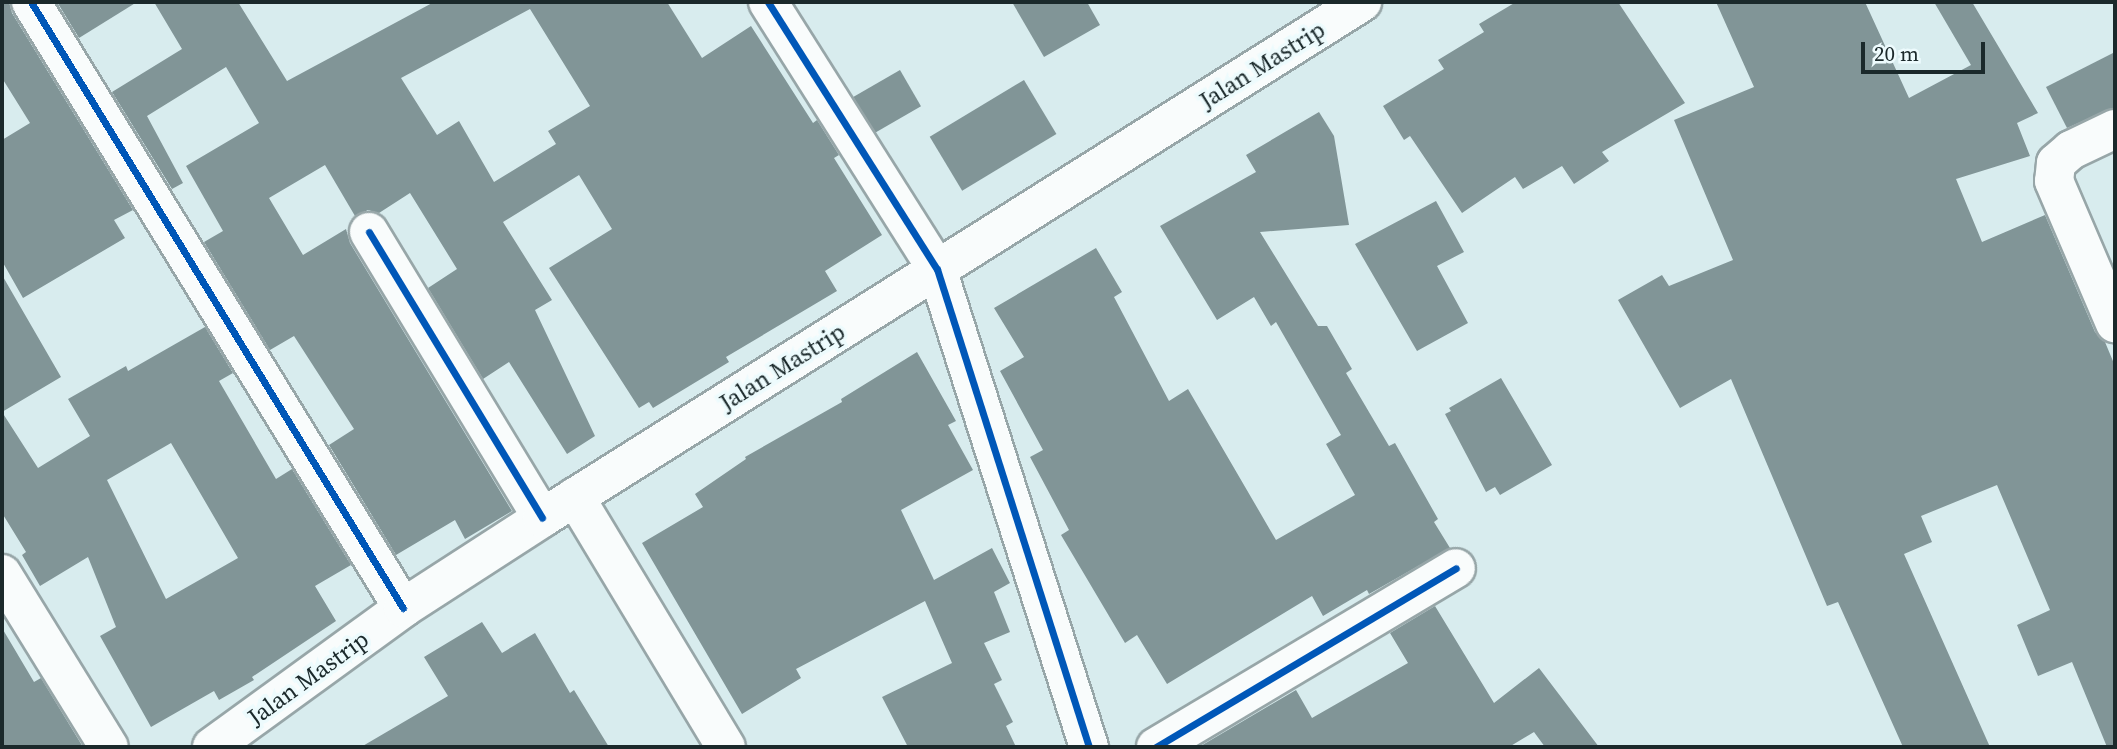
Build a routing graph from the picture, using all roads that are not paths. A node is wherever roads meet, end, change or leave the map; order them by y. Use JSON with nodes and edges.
{"nodes":[{"id":1,"x":31,"y":2,"type":"edge"},
{"id":2,"x":768,"y":2,"type":"edge"},
{"id":3,"x":1362,"y":2,"type":"edge"},
{"id":4,"x":2115,"y":129,"type":"edge"},
{"id":5,"x":369,"y":232,"type":"dead end"},
{"id":6,"x":937,"y":269,"type":"junction"},
{"id":7,"x":2115,"y":323,"type":"edge"},
{"id":8,"x":575,"y":497,"type":"junction"},
{"id":9,"x":541,"y":518,"type":"junction"},
{"id":10,"x":1456,"y":568,"type":"dead end"},
{"id":11,"x":2,"y":574,"type":"edge"},
{"id":12,"x":403,"y":608,"type":"junction"},
{"id":13,"x":109,"y":747,"type":"edge"},
{"id":14,"x":212,"y":747,"type":"edge"},
{"id":15,"x":726,"y":747,"type":"edge"},
{"id":16,"x":1089,"y":747,"type":"edge"},
{"id":17,"x":1156,"y":747,"type":"edge"}],
"edges":[{"from":1,"to":12,"type":"street"},
{"from":2,"to":6,"type":"street"},
{"from":3,"to":6,"type":"street","name":"Jalan Mastrip"},
{"from":4,"to":7,"type":"street"},
{"from":5,"to":9,"type":"street"},
{"from":6,"to":8,"type":"street","name":"Jalan Mastrip"},
{"from":6,"to":16,"type":"street"},
{"from":8,"to":9,"type":"street","name":"Jalan Mastrip"},
{"from":8,"to":15,"type":"street"},
{"from":9,"to":12,"type":"street","name":"Jalan Mastrip"},
{"from":10,"to":17,"type":"street"},
{"from":11,"to":13,"type":"street"},
{"from":12,"to":14,"type":"street","name":"Jalan Mastrip"}]}
